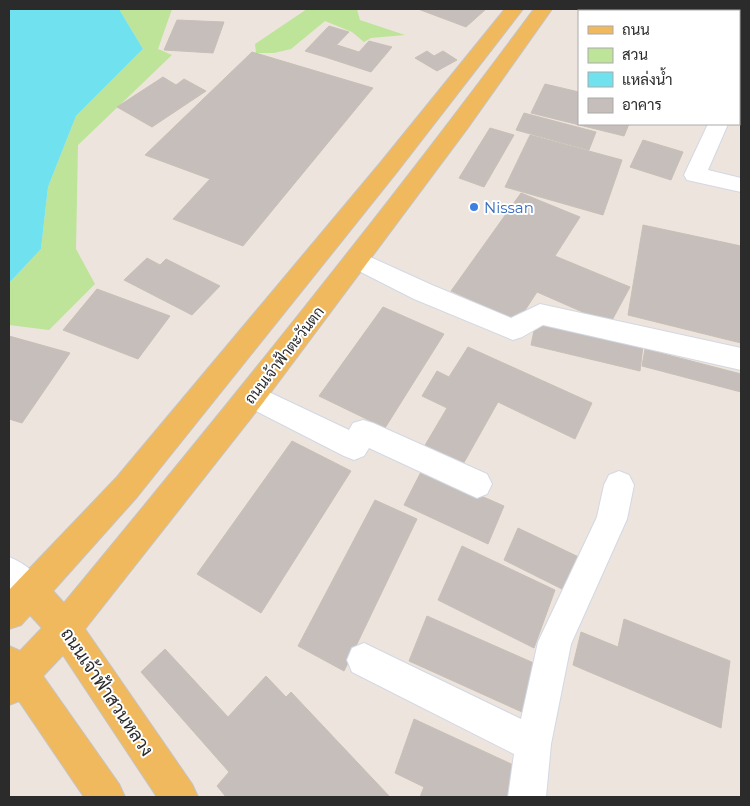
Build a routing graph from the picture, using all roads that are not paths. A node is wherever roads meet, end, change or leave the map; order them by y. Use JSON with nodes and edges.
{"nodes":[{"id":1,"x":514,"y":9,"type":"edge"},
{"id":2,"x":543,"y":9,"type":"edge"},
{"id":3,"x":718,"y":125,"type":"edge"},
{"id":4,"x":741,"y":185,"type":"edge"},
{"id":5,"x":358,"y":260,"type":"junction"},
{"id":6,"x":741,"y":360,"type":"edge"},
{"id":7,"x":252,"y":396,"type":"junction"},
{"id":8,"x":477,"y":484,"type":"dead end"},
{"id":9,"x":619,"y":485,"type":"dead end"},
{"id":10,"x":16,"y":593,"type":"edge"},
{"id":11,"x":65,"y":628,"type":"junction"},
{"id":12,"x":364,"y":660,"type":"dead end"},
{"id":13,"x":13,"y":675,"type":"edge"},
{"id":14,"x":533,"y":744,"type":"junction"},
{"id":15,"x":106,"y":797,"type":"edge"},
{"id":16,"x":179,"y":797,"type":"edge"},
{"id":17,"x":526,"y":797,"type":"edge"}],
"edges":[{"from":1,"to":10,"type":"main road"},
{"from":2,"to":5,"type":"main road","name":"ถนนเจ้าฟ้าตะวันตก"},
{"from":3,"to":4,"type":"street"},
{"from":5,"to":6,"type":"street"},
{"from":5,"to":7,"type":"main road","name":"ถนนเจ้าฟ้าตะวันตก"},
{"from":7,"to":8,"type":"street"},
{"from":7,"to":11,"type":"main road","name":"ถนนเจ้าฟ้าตะวันตก"},
{"from":9,"to":14,"type":"street"},
{"from":10,"to":11,"type":"main road","name":"ถนนเจ้าฟ้าสวนหลวง"},
{"from":11,"to":13,"type":"main road","name":"ถนนเจ้าฟ้าตะวันตก"},
{"from":11,"to":16,"type":"main road","name":"ถนนเจ้าฟ้าสวนหลวง"},
{"from":12,"to":14,"type":"street"},
{"from":13,"to":15,"type":"main road"},
{"from":14,"to":17,"type":"street"}]}
